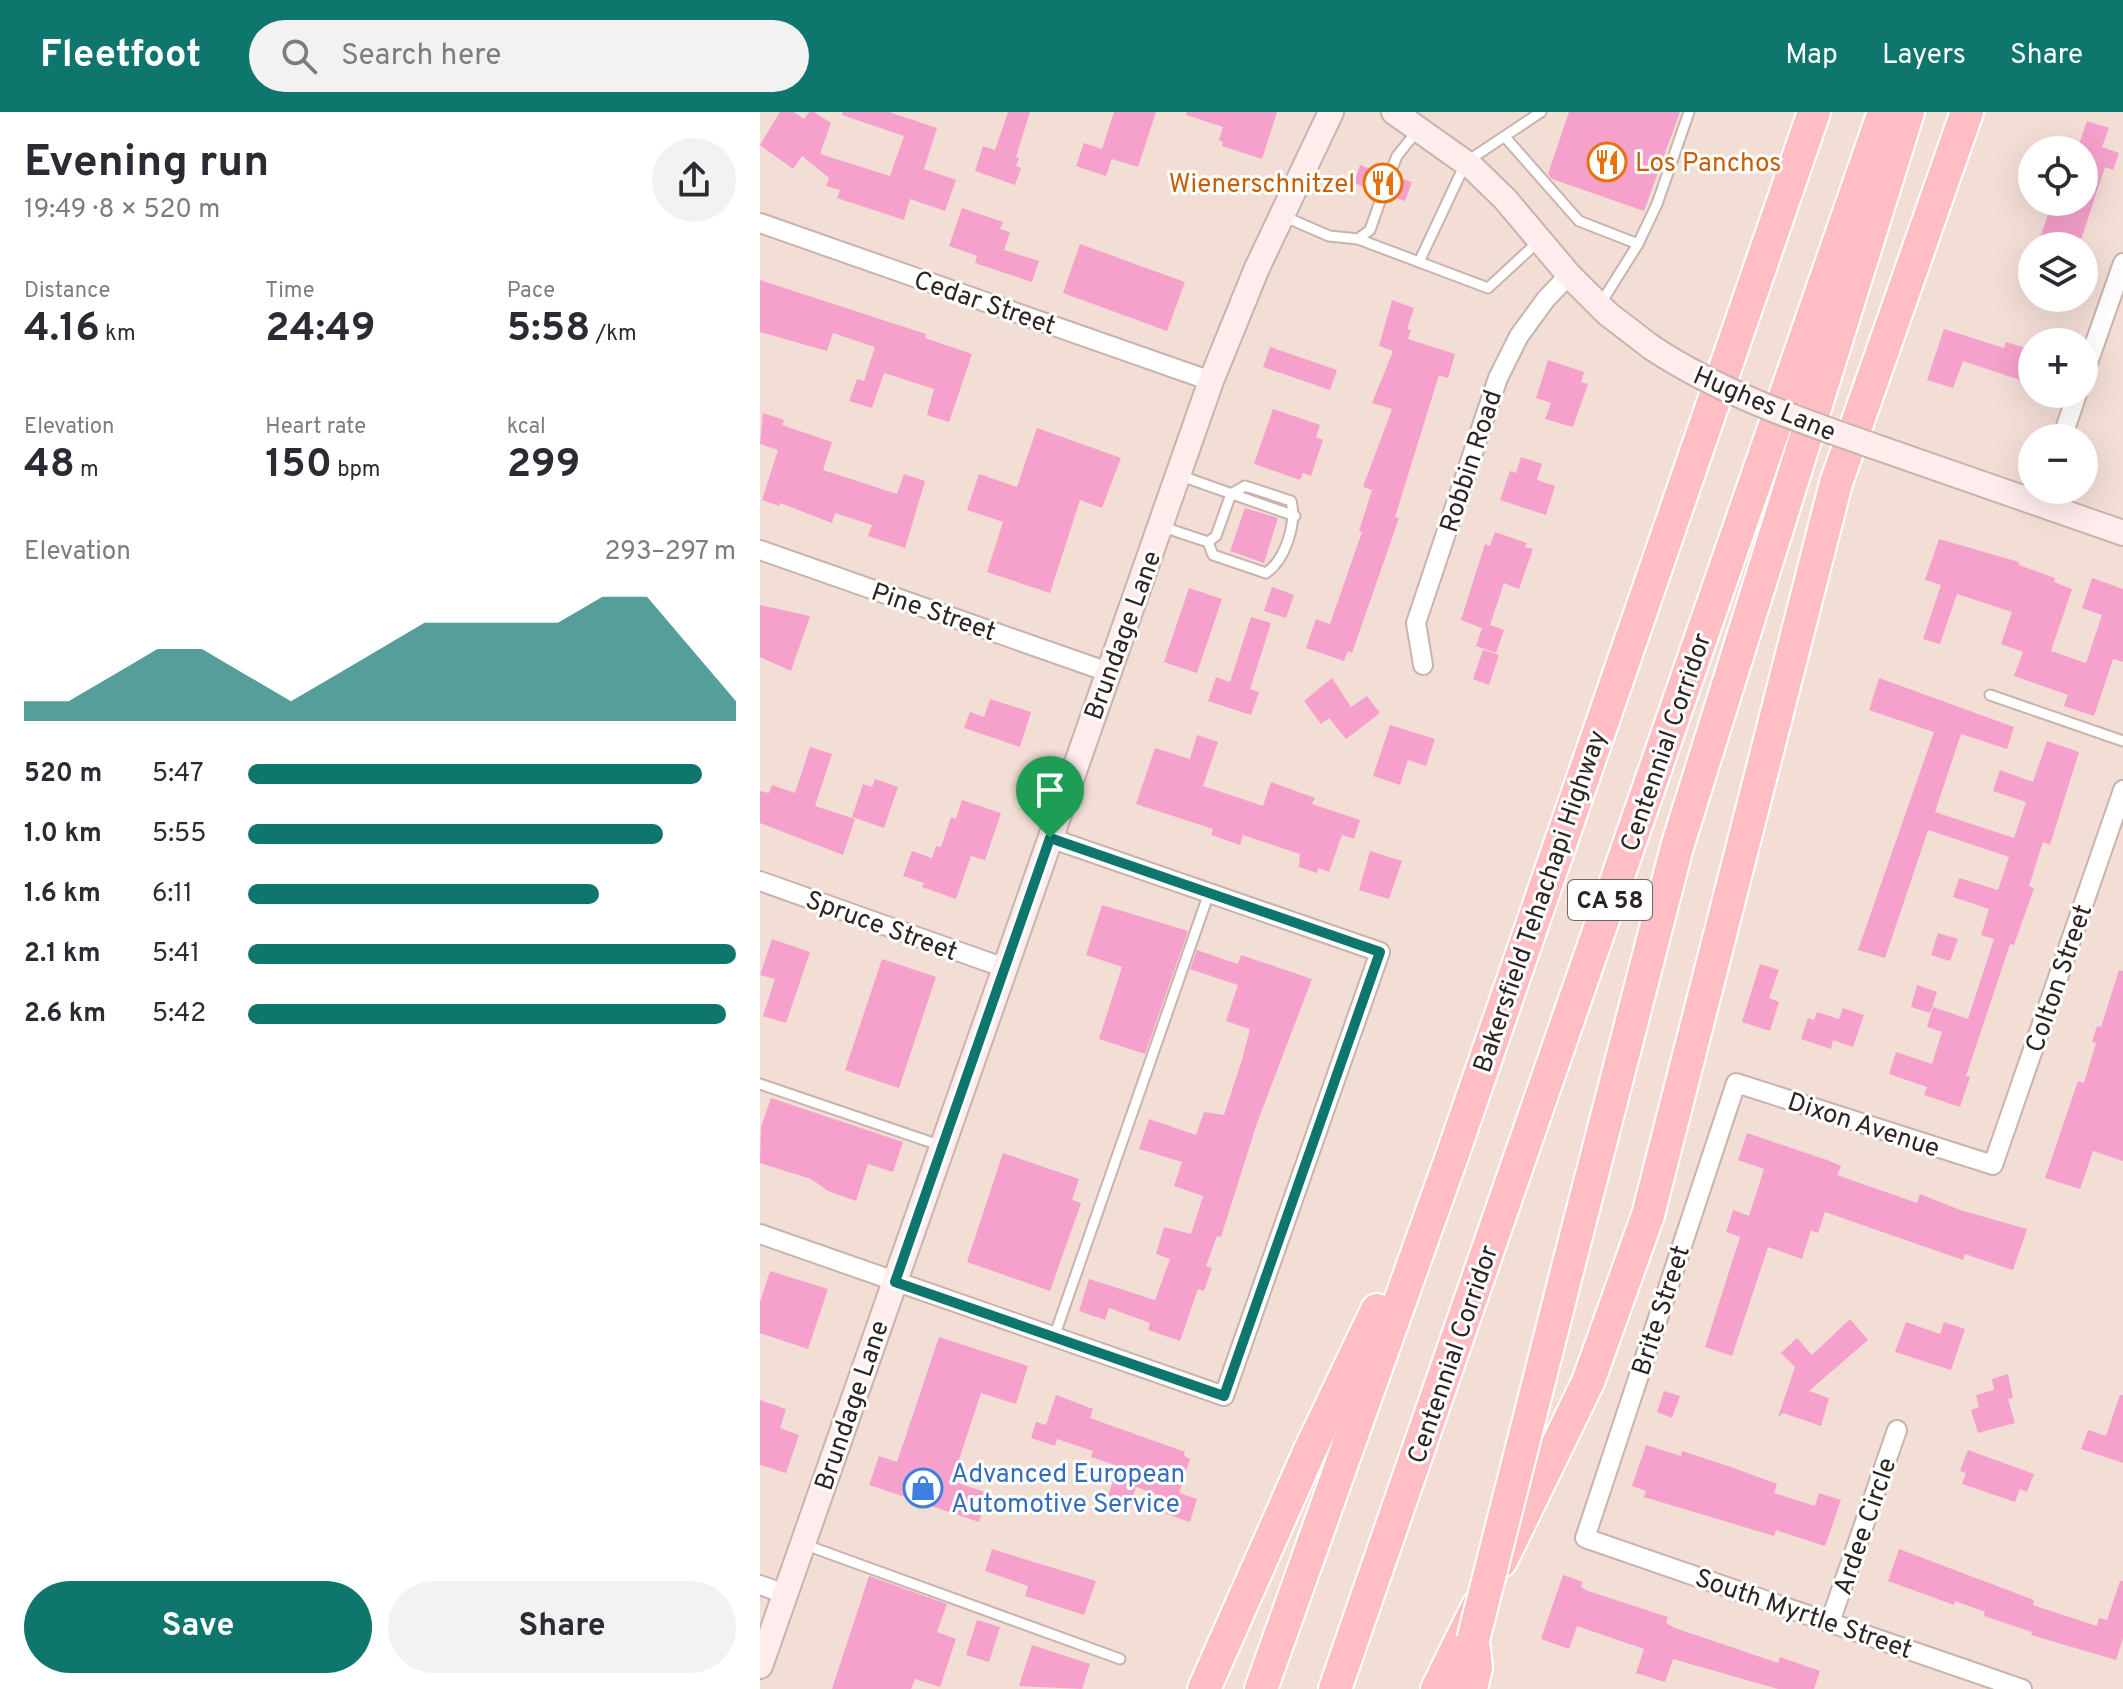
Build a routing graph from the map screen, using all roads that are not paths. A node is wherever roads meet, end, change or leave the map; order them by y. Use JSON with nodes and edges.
{"nodes":[{"id":1,"x":1331,"y":112,"type":"edge"},
{"id":2,"x":1394,"y":112,"type":"edge"},
{"id":3,"x":1541,"y":112,"type":"edge"},
{"id":4,"x":1689,"y":112,"type":"edge"},
{"id":5,"x":1814,"y":112,"type":"edge"},
{"id":6,"x":1884,"y":112,"type":"edge"},
{"id":7,"x":1908,"y":112,"type":"edge"},
{"id":8,"x":1967,"y":112,"type":"edge"},
{"id":9,"x":1419,"y":128,"type":"junction"},
{"id":10,"x":1505,"y":137,"type":"junction"},
{"id":11,"x":1466,"y":162,"type":"junction"},
{"id":12,"x":1388,"y":179,"type":"dead end"},
{"id":13,"x":1383,"y":193,"type":"dead end"},
{"id":14,"x":1282,"y":216,"type":"junction"},
{"id":15,"x":760,"y":223,"type":"edge"},
{"id":16,"x":1358,"y":239,"type":"junction"},
{"id":17,"x":1540,"y":240,"type":"junction"},
{"id":18,"x":1638,"y":244,"type":"junction"},
{"id":19,"x":1419,"y":262,"type":"junction"},
{"id":20,"x":2123,"y":263,"type":"edge"},
{"id":21,"x":1569,"y":275,"type":"junction"},
{"id":22,"x":1600,"y":305,"type":"junction"},
{"id":23,"x":2098,"y":334,"type":"edge"},
{"id":24,"x":1211,"y":381,"type":"junction"},
{"id":25,"x":1178,"y":475,"type":"junction"},
{"id":26,"x":2018,"y":490,"type":"edge"},
{"id":27,"x":1231,"y":494,"type":"junction"},
{"id":28,"x":2057,"y":504,"type":"edge"},
{"id":29,"x":1160,"y":526,"type":"junction"},
{"id":30,"x":2123,"y":533,"type":"edge"},
{"id":31,"x":1208,"y":542,"type":"junction"},
{"id":32,"x":760,"y":550,"type":"edge"},
{"id":33,"x":1423,"y":665,"type":"dead end"},
{"id":34,"x":1108,"y":672,"type":"junction"},
{"id":35,"x":1990,"y":695,"type":"dead end"},
{"id":36,"x":2123,"y":741,"type":"edge"},
{"id":37,"x":2123,"y":790,"type":"edge"},
{"id":38,"x":1050,"y":838,"type":"junction"},
{"id":39,"x":760,"y":881,"type":"edge"},
{"id":40,"x":1209,"y":893,"type":"junction"},
{"id":41,"x":1005,"y":968,"type":"junction"},
{"id":42,"x":1736,"y":1083,"type":"joint"},
{"id":43,"x":760,"y":1084,"type":"edge"},
{"id":44,"x":942,"y":1146,"type":"junction"},
{"id":45,"x":1452,"y":1156,"type":"junction"},
{"id":46,"x":1993,"y":1165,"type":"joint"},
{"id":47,"x":760,"y":1234,"type":"edge"},
{"id":48,"x":895,"y":1282,"type":"junction"},
{"id":49,"x":1054,"y":1337,"type":"junction"},
{"id":50,"x":1897,"y":1430,"type":"dead end"},
{"id":51,"x":1585,"y":1538,"type":"joint"},
{"id":52,"x":803,"y":1544,"type":"junction"},
{"id":53,"x":760,"y":1585,"type":"edge"},
{"id":54,"x":785,"y":1594,"type":"junction"},
{"id":55,"x":1830,"y":1622,"type":"junction"},
{"id":56,"x":1473,"y":1640,"type":"junction"},
{"id":57,"x":1120,"y":1659,"type":"dead end"},
{"id":58,"x":760,"y":1666,"type":"edge"},
{"id":59,"x":1204,"y":1689,"type":"edge"},
{"id":60,"x":1261,"y":1689,"type":"edge"},
{"id":61,"x":1335,"y":1689,"type":"edge"},
{"id":62,"x":1437,"y":1689,"type":"edge"},
{"id":63,"x":1456,"y":1689,"type":"edge"},
{"id":64,"x":1471,"y":1689,"type":"edge"},
{"id":65,"x":2022,"y":1689,"type":"edge"}],
"edges":[{"from":1,"to":14,"type":"main road","name":"Brundage Lane"},
{"from":2,"to":9,"type":"main road","name":"Hughes Lane"},
{"from":3,"to":10,"type":"lane"},
{"from":4,"to":18,"type":"lane"},
{"from":5,"to":45,"type":"highway","name":"Bakersfield Tehachapi Highway","number":"CA 58"},
{"from":6,"to":61,"type":"highway","name":"Centennial Corridor","number":"CA 58"},
{"from":7,"to":56,"type":"highway","bridge":true},
{"from":8,"to":62,"type":"highway"},
{"from":9,"to":11,"type":"main road","name":"Hughes Lane"},
{"from":9,"to":12,"type":"lane"},
{"from":10,"to":11,"type":"lane"},
{"from":10,"to":18,"type":"lane"},
{"from":11,"to":17,"type":"main road","name":"Hughes Lane"},
{"from":11,"to":19,"type":"lane"},
{"from":13,"to":16,"type":"lane"},
{"from":14,"to":16,"type":"lane"},
{"from":14,"to":24,"type":"main road","name":"Brundage Lane"},
{"from":15,"to":24,"type":"street","name":"Cedar Street"},
{"from":16,"to":19,"type":"lane"},
{"from":17,"to":19,"type":"lane"},
{"from":17,"to":21,"type":"main road","name":"Hughes Lane"},
{"from":18,"to":22,"type":"lane"},
{"from":20,"to":23,"type":"street"},
{"from":21,"to":22,"type":"main road","name":"Hughes Lane"},
{"from":21,"to":33,"type":"street","name":"Robbin Road"},
{"from":22,"to":26,"type":"main road","name":"Hughes Lane","bridge":true},
{"from":24,"to":25,"type":"main road","name":"Brundage Lane"},
{"from":25,"to":27,"type":"lane"},
{"from":25,"to":29,"type":"main road","name":"Brundage Lane"},
{"from":27,"to":31,"type":"lane"},
{"from":27,"to":31,"type":"lane"},
{"from":28,"to":30,"type":"main road","name":"Hughes Lane"},
{"from":29,"to":31,"type":"lane"},
{"from":29,"to":34,"type":"main road","name":"Brundage Lane"},
{"from":32,"to":34,"type":"street","name":"Pine Street"},
{"from":34,"to":38,"type":"main road","name":"Brundage Lane"},
{"from":35,"to":36,"type":"lane"},
{"from":37,"to":46,"type":"street","name":"Colton Street"},
{"from":38,"to":40,"type":"street"},
{"from":38,"to":41,"type":"main road","name":"Brundage Lane"},
{"from":39,"to":41,"type":"street","name":"Spruce Street"},
{"from":40,"to":49,"type":"lane"},
{"from":40,"to":49,"type":"street"},
{"from":41,"to":44,"type":"main road","name":"Brundage Lane"},
{"from":42,"to":46,"type":"street","name":"Dixon Avenue"},
{"from":42,"to":51,"type":"street","name":"Brite Street"},
{"from":43,"to":44,"type":"lane"},
{"from":44,"to":48,"type":"main road","name":"Brundage Lane"},
{"from":45,"to":59,"type":"highway"},
{"from":45,"to":60,"type":"highway","name":"Bakersfield Tehachapi Highway","number":"CA 58"},
{"from":47,"to":48,"type":"street"},
{"from":48,"to":49,"type":"street"},
{"from":48,"to":52,"type":"main road","name":"Brundage Lane"},
{"from":50,"to":55,"type":"street","name":"Ardee Circle"},
{"from":51,"to":55,"type":"street","name":"South Myrtle Street"},
{"from":52,"to":54,"type":"main road","name":"Brundage Lane"},
{"from":52,"to":57,"type":"lane"},
{"from":53,"to":54,"type":"street"},
{"from":54,"to":58,"type":"main road","name":"Brundage Lane"},
{"from":55,"to":65,"type":"street","name":"South Myrtle Street"},
{"from":56,"to":63,"type":"highway"},
{"from":56,"to":64,"type":"highway"}]}
